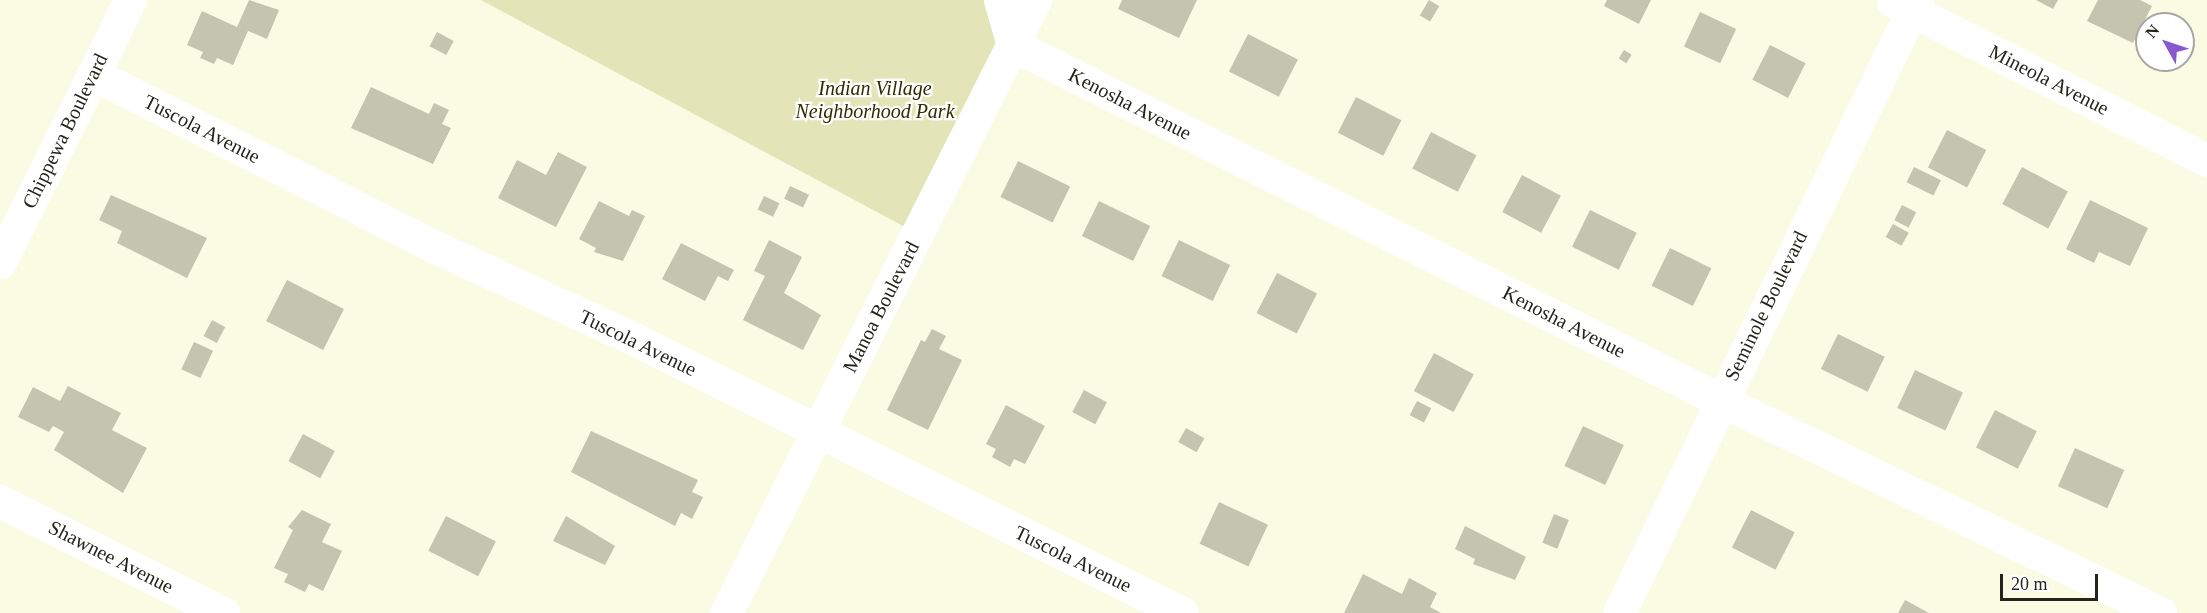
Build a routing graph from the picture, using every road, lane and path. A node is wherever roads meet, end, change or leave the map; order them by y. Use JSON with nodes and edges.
{"nodes":[{"id":1,"x":130,"y":0,"type":"edge"},
{"id":2,"x":1000,"y":0,"type":"edge"},
{"id":3,"x":1035,"y":0,"type":"edge"},
{"id":4,"x":1907,"y":3,"type":"edge"},
{"id":5,"x":1013,"y":45,"type":"junction"},
{"id":6,"x":93,"y":74,"type":"junction"},
{"id":7,"x":2207,"y":160,"type":"edge"},
{"id":8,"x":0,"y":262,"type":"edge"},
{"id":9,"x":1720,"y":400,"type":"junction"},
{"id":10,"x":816,"y":433,"type":"junction"},
{"id":11,"x":0,"y":501,"type":"edge"},
{"id":12,"x":223,"y":613,"type":"edge"},
{"id":13,"x":726,"y":613,"type":"edge"},
{"id":14,"x":1182,"y":613,"type":"edge"},
{"id":15,"x":1619,"y":613,"type":"edge"},
{"id":16,"x":2160,"y":613,"type":"edge"}],
"edges":[{"from":1,"to":6,"type":"street","name":"Chippewa Boulevard"},
{"from":2,"to":5,"type":"street"},
{"from":3,"to":5,"type":"street","name":"Manoa Boulevard"},
{"from":4,"to":7,"type":"street","name":"Mineola Avenue"},
{"from":4,"to":9,"type":"street","name":"Seminole Boulevard"},
{"from":5,"to":9,"type":"street","name":"Kenosha Avenue"},
{"from":5,"to":10,"type":"street","name":"Manoa Boulevard"},
{"from":6,"to":8,"type":"street","name":"Chippewa Boulevard"},
{"from":6,"to":10,"type":"street","name":"Tuscola Avenue"},
{"from":9,"to":15,"type":"street","name":"Seminole Boulevard"},
{"from":9,"to":16,"type":"street","name":"Kenosha Avenue"},
{"from":10,"to":13,"type":"street","name":"Manoa Boulevard"},
{"from":10,"to":14,"type":"street","name":"Tuscola Avenue"},
{"from":11,"to":12,"type":"street","name":"Shawnee Avenue"}]}
